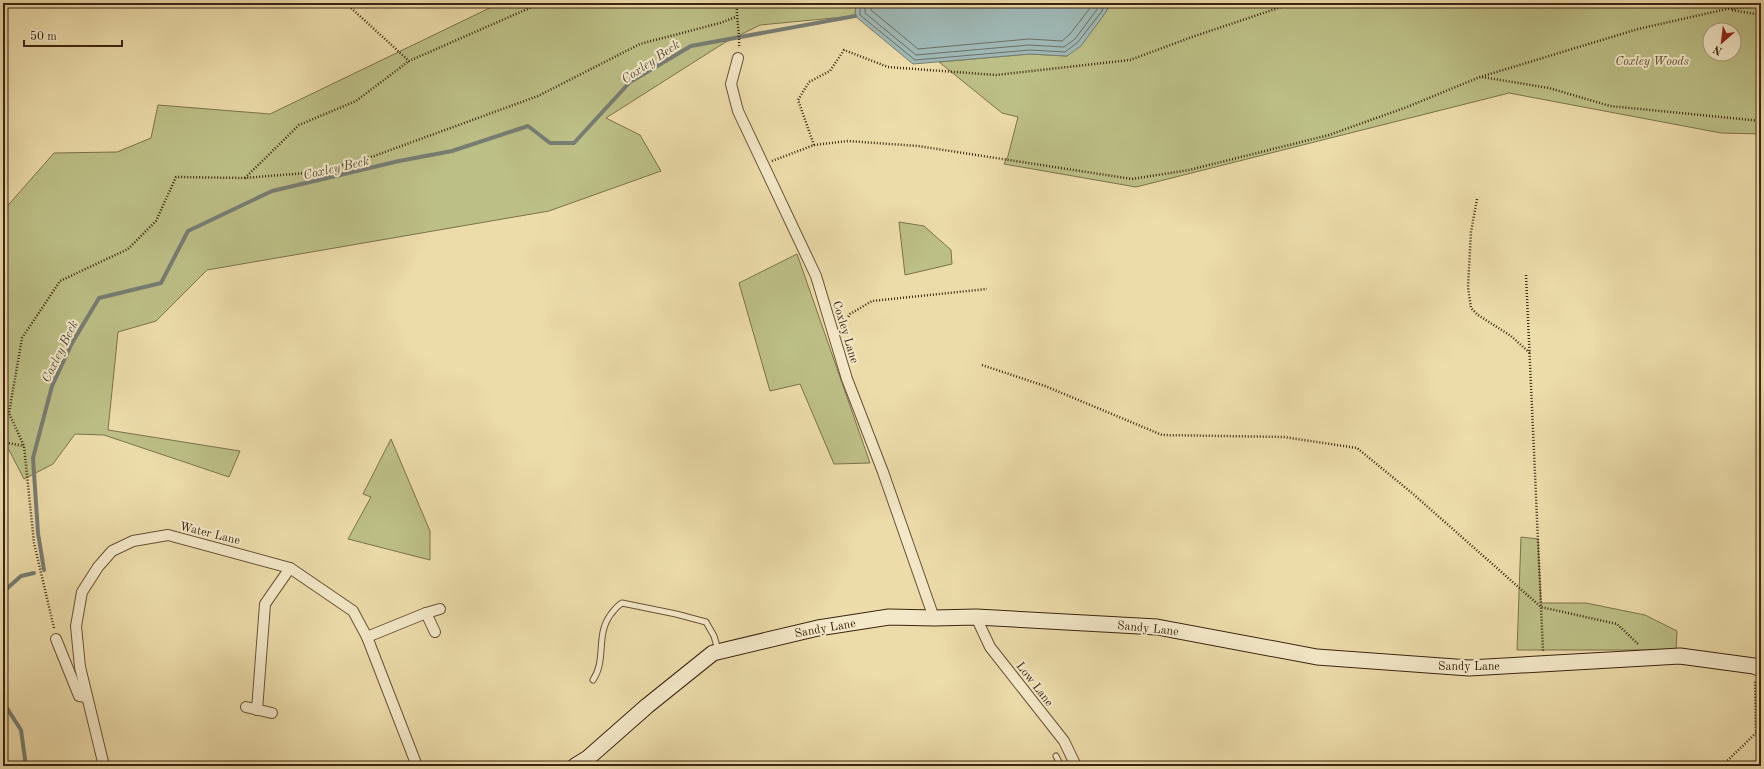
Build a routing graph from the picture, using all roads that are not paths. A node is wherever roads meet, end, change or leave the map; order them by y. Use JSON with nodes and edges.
{"nodes":[{"id":1,"x":738,"y":58,"type":"road end"},
{"id":2,"x":290,"y":568,"type":"junction"},
{"id":3,"x":440,"y":609,"type":"dead end"},
{"id":4,"x":426,"y":613,"type":"junction"},
{"id":5,"x":976,"y":617,"type":"junction"},
{"id":6,"x":934,"y":618,"type":"junction"},
{"id":7,"x":435,"y":632,"type":"dead end"},
{"id":8,"x":367,"y":637,"type":"junction"},
{"id":9,"x":56,"y":639,"type":"road end"},
{"id":10,"x":719,"y":651,"type":"junction"},
{"id":11,"x":1758,"y":667,"type":"edge"},
{"id":12,"x":593,"y":680,"type":"dead end"},
{"id":13,"x":87,"y":697,"type":"junction"},
{"id":14,"x":246,"y":707,"type":"dead end"},
{"id":15,"x":257,"y":710,"type":"junction"},
{"id":16,"x":272,"y":713,"type":"dead end"},
{"id":17,"x":1056,"y":756,"type":"dead end"},
{"id":18,"x":104,"y":766,"type":"edge"},
{"id":19,"x":418,"y":766,"type":"edge"},
{"id":20,"x":575,"y":766,"type":"edge"},
{"id":21,"x":1061,"y":766,"type":"edge"},
{"id":22,"x":1076,"y":766,"type":"edge"}],
"edges":[{"from":1,"to":6,"type":"street","name":"Coxley Lane"},
{"from":2,"to":8,"type":"street","name":"Water Lane"},
{"from":2,"to":13,"type":"street","name":"Water Lane"},
{"from":2,"to":15,"type":"street"},
{"from":3,"to":4,"type":"street"},
{"from":4,"to":7,"type":"street"},
{"from":4,"to":8,"type":"street"},
{"from":5,"to":6,"type":"street","name":"Sandy Lane"},
{"from":5,"to":11,"type":"street","name":"Sandy Lane"},
{"from":5,"to":22,"type":"street","name":"Low Lane"},
{"from":6,"to":10,"type":"street","name":"Sandy Lane"},
{"from":8,"to":19,"type":"street","name":"Water Lane"},
{"from":9,"to":13,"type":"street"},
{"from":10,"to":12,"type":"lane"},
{"from":10,"to":20,"type":"street","name":"Sandy Lane"},
{"from":13,"to":18,"type":"street","name":"Water Lane"},
{"from":14,"to":15,"type":"street"},
{"from":15,"to":16,"type":"street"},
{"from":17,"to":21,"type":"lane"}]}
